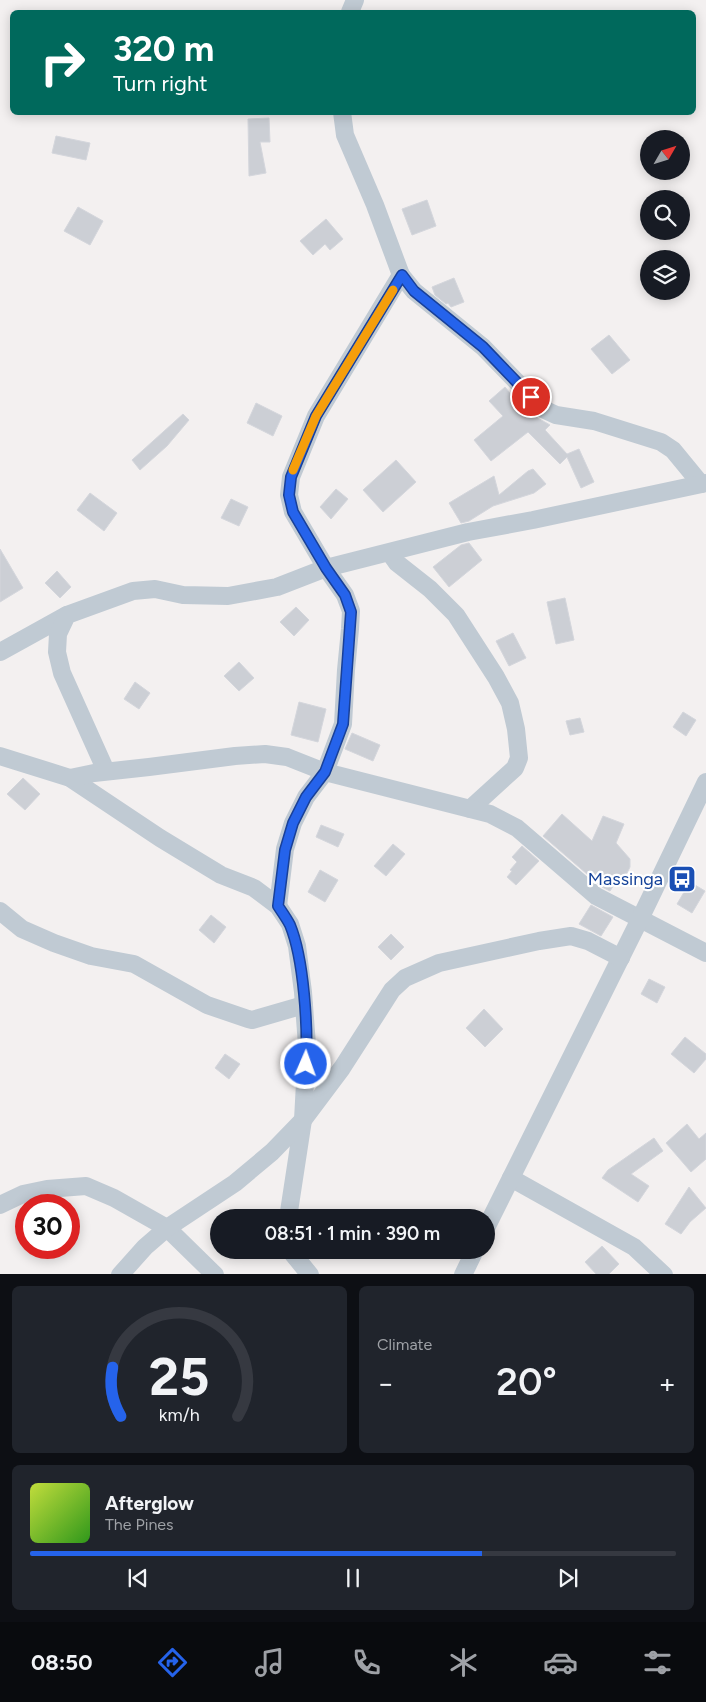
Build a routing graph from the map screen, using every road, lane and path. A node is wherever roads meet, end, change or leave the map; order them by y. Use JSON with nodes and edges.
{"nodes":[{"id":1,"x":342,"y":115,"type":"edge"},
{"id":2,"x":402,"y":275,"type":"junction"},
{"id":3,"x":704,"y":484,"type":"edge"},
{"id":4,"x":390,"y":553,"type":"junction"},
{"id":5,"x":326,"y":568,"type":"junction"},
{"id":6,"x":67,"y":615,"type":"junction"},
{"id":7,"x":0,"y":652,"type":"edge"},
{"id":8,"x":0,"y":756,"type":"edge"},
{"id":9,"x":106,"y":772,"type":"junction"},
{"id":10,"x":325,"y":772,"type":"junction"},
{"id":11,"x":70,"y":778,"type":"junction"},
{"id":12,"x":706,"y":782,"type":"edge"},
{"id":13,"x":470,"y":809,"type":"junction"},
{"id":14,"x":278,"y":906,"type":"junction"},
{"id":15,"x":0,"y":911,"type":"edge"},
{"id":16,"x":640,"y":919,"type":"junction"},
{"id":17,"x":706,"y":954,"type":"edge"},
{"id":18,"x":621,"y":958,"type":"junction"},
{"id":19,"x":304,"y":1005,"type":"junction"},
{"id":20,"x":303,"y":1120,"type":"junction"},
{"id":21,"x":511,"y":1178,"type":"junction"},
{"id":22,"x":0,"y":1205,"type":"edge"},
{"id":23,"x":289,"y":1209,"type":"edge"},
{"id":24,"x":495,"y":1210,"type":"edge"},
{"id":25,"x":167,"y":1228,"type":"junction"},
{"id":26,"x":297,"y":1259,"type":"edge"},
{"id":27,"x":470,"y":1259,"type":"edge"},
{"id":28,"x":120,"y":1274,"type":"edge"},
{"id":29,"x":215,"y":1274,"type":"edge"},
{"id":30,"x":310,"y":1274,"type":"edge"},
{"id":31,"x":463,"y":1274,"type":"edge"},
{"id":32,"x":664,"y":1274,"type":"edge"}],
"edges":[{"from":1,"to":2,"type":"street"},
{"from":2,"to":3,"type":"street"},
{"from":2,"to":5,"type":"street"},
{"from":3,"to":4,"type":"street"},
{"from":4,"to":5,"type":"street"},
{"from":4,"to":13,"type":"street"},
{"from":5,"to":6,"type":"street"},
{"from":5,"to":10,"type":"street"},
{"from":6,"to":7,"type":"street"},
{"from":6,"to":9,"type":"street"},
{"from":8,"to":11,"type":"street"},
{"from":9,"to":10,"type":"street"},
{"from":9,"to":11,"type":"street"},
{"from":10,"to":13,"type":"street"},
{"from":10,"to":14,"type":"street"},
{"from":11,"to":14,"type":"street"},
{"from":12,"to":16,"type":"street"},
{"from":13,"to":16,"type":"street"},
{"from":14,"to":19,"type":"street"},
{"from":15,"to":19,"type":"street"},
{"from":16,"to":17,"type":"street"},
{"from":16,"to":18,"type":"street"},
{"from":18,"to":20,"type":"street"},
{"from":18,"to":21,"type":"street"},
{"from":19,"to":20,"type":"street"},
{"from":20,"to":23,"type":"street"},
{"from":20,"to":25,"type":"street"},
{"from":21,"to":24,"type":"street"},
{"from":21,"to":32,"type":"street"},
{"from":22,"to":25,"type":"street"},
{"from":25,"to":28,"type":"street"},
{"from":25,"to":29,"type":"street"},
{"from":26,"to":30,"type":"street"},
{"from":27,"to":31,"type":"street"}]}
